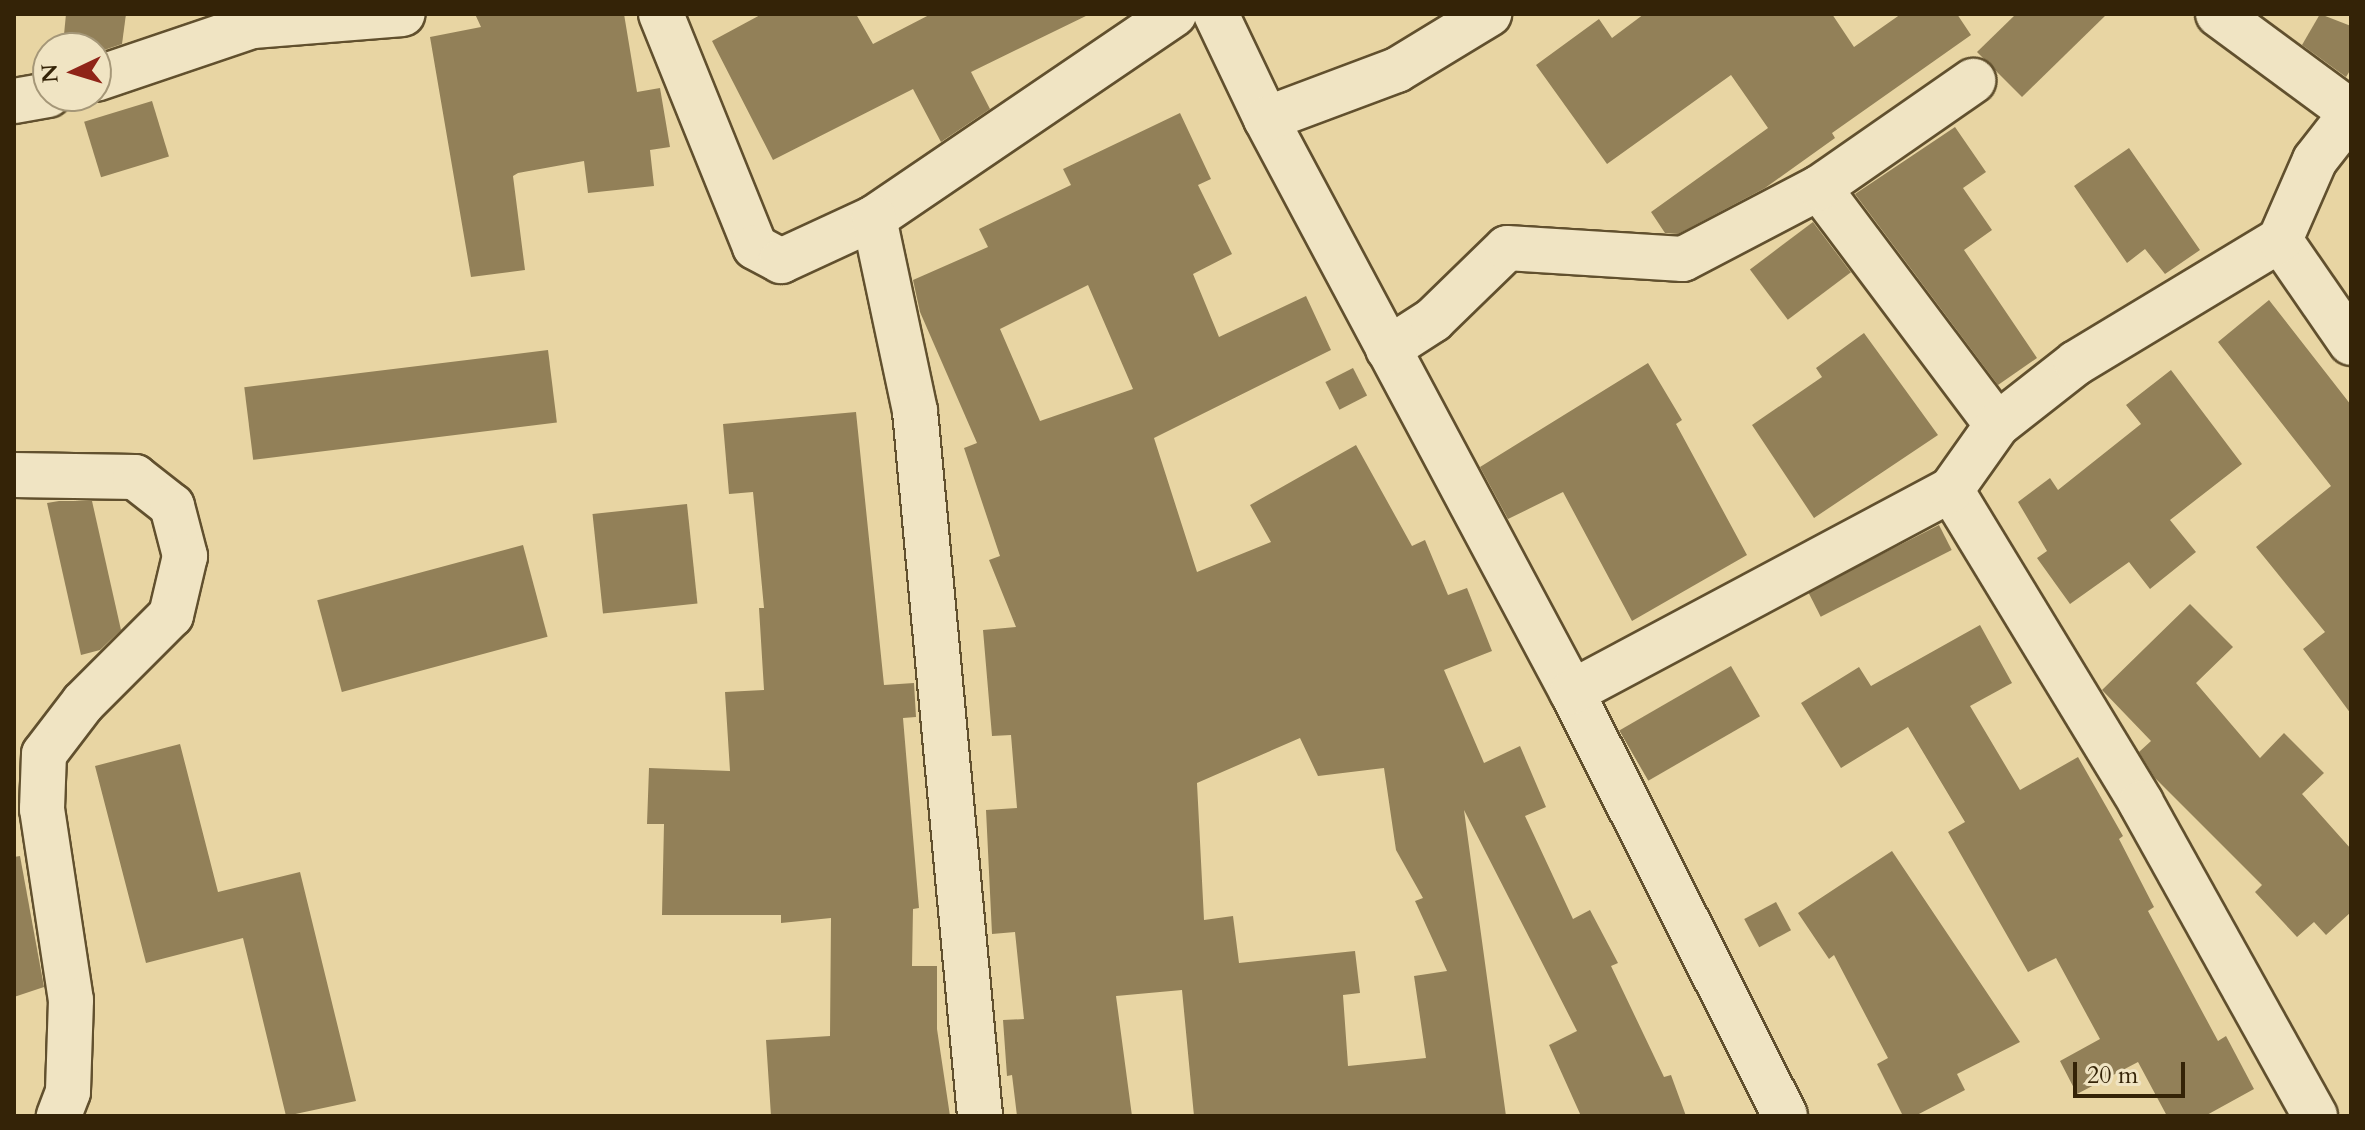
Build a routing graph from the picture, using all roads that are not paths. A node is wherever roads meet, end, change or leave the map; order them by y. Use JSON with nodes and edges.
{"nodes":[{"id":1,"x":403,"y":14,"type":"edge"},
{"id":2,"x":661,"y":14,"type":"edge"},
{"id":3,"x":1174,"y":14,"type":"edge"},
{"id":4,"x":1216,"y":14,"type":"edge"},
{"id":5,"x":1489,"y":14,"type":"edge"},
{"id":6,"x":2218,"y":14,"type":"edge"},
{"id":7,"x":112,"y":74,"type":"edge"},
{"id":8,"x":1973,"y":81,"type":"dead end"},
{"id":9,"x":2351,"y":113,"type":"edge"},
{"id":10,"x":1266,"y":119,"type":"junction"},
{"id":11,"x":1819,"y":188,"type":"junction"},
{"id":12,"x":874,"y":218,"type":"junction"},
{"id":13,"x":2280,"y":240,"type":"junction"},
{"id":14,"x":2351,"y":343,"type":"edge"},
{"id":15,"x":1388,"y":349,"type":"junction"},
{"id":16,"x":1997,"y":425,"type":"junction"},
{"id":17,"x":14,"y":475,"type":"edge"},
{"id":18,"x":1951,"y":490,"type":"junction"},
{"id":19,"x":1572,"y":692,"type":"junction"},
{"id":20,"x":1773,"y":1113,"type":"edge"},
{"id":21,"x":59,"y":1116,"type":"edge"},
{"id":22,"x":980,"y":1116,"type":"edge"},
{"id":23,"x":2315,"y":1116,"type":"edge"}],
"edges":[{"from":1,"to":7,"type":"street"},
{"from":2,"to":12,"type":"street"},
{"from":3,"to":12,"type":"street"},
{"from":4,"to":10,"type":"street"},
{"from":5,"to":10,"type":"street"},
{"from":6,"to":9,"type":"street"},
{"from":8,"to":11,"type":"street"},
{"from":9,"to":13,"type":"street"},
{"from":10,"to":15,"type":"street"},
{"from":11,"to":15,"type":"street"},
{"from":11,"to":16,"type":"street"},
{"from":12,"to":22,"type":"street"},
{"from":13,"to":14,"type":"street"},
{"from":13,"to":16,"type":"street"},
{"from":15,"to":19,"type":"street"},
{"from":16,"to":18,"type":"street"},
{"from":17,"to":21,"type":"street"},
{"from":18,"to":19,"type":"street"},
{"from":18,"to":23,"type":"street"},
{"from":19,"to":20,"type":"street"}]}
